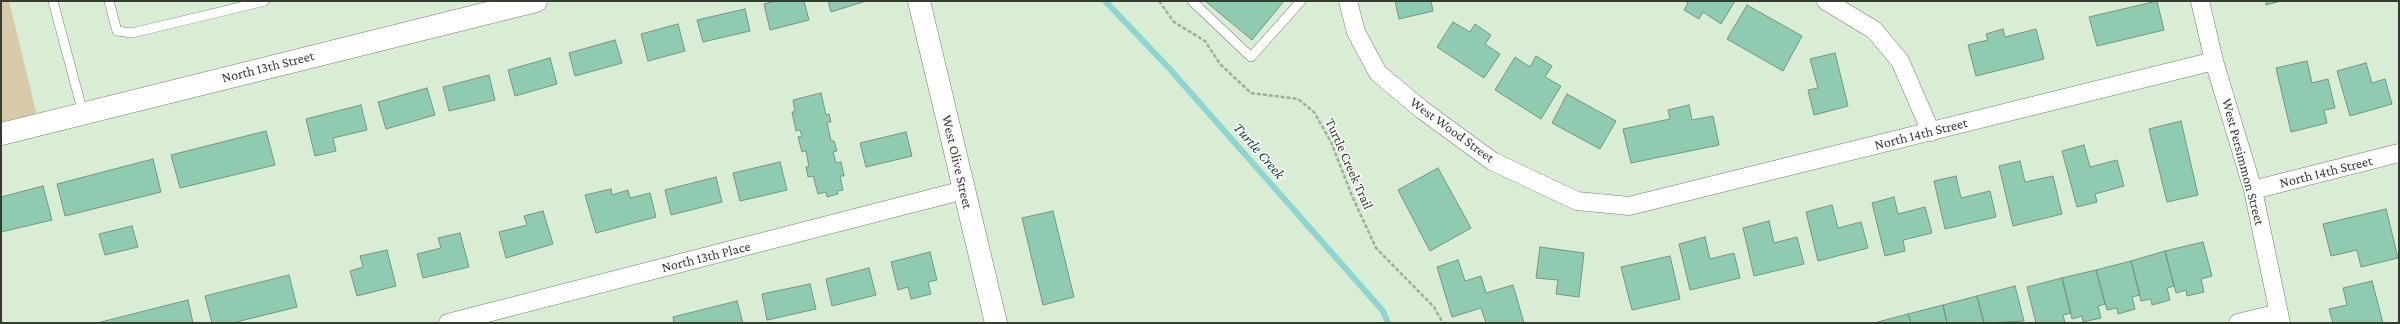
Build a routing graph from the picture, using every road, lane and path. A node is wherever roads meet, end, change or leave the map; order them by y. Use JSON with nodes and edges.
{"nodes":[{"id":1,"x":53,"y":1,"type":"edge"},
{"id":2,"x":109,"y":1,"type":"edge"},
{"id":3,"x":265,"y":1,"type":"edge"},
{"id":4,"x":536,"y":1,"type":"edge"},
{"id":5,"x":919,"y":1,"type":"edge"},
{"id":6,"x":1159,"y":1,"type":"edge"},
{"id":7,"x":1192,"y":1,"type":"edge"},
{"id":8,"x":1301,"y":1,"type":"edge"},
{"id":9,"x":1348,"y":1,"type":"edge"},
{"id":10,"x":1826,"y":1,"type":"edge"},
{"id":11,"x":2200,"y":1,"type":"edge"},
{"id":12,"x":2214,"y":62,"type":"junction"},
{"id":13,"x":83,"y":113,"type":"junction"},
{"id":14,"x":1931,"y":132,"type":"junction"},
{"id":15,"x":1,"y":134,"type":"edge"},
{"id":16,"x":2399,"y":154,"type":"edge"},
{"id":17,"x":964,"y":190,"type":"junction"},
{"id":18,"x":2253,"y":190,"type":"junction"},
{"id":19,"x":1629,"y":206,"type":"joint"},
{"id":20,"x":2280,"y":318,"type":"edge"},
{"id":21,"x":448,"y":323,"type":"edge"},
{"id":22,"x":996,"y":323,"type":"edge"},
{"id":23,"x":1443,"y":323,"type":"edge"},
{"id":24,"x":2238,"y":323,"type":"edge"}],
"edges":[{"from":1,"to":13,"type":"lane"},
{"from":2,"to":3,"type":"lane"},
{"from":4,"to":13,"type":"main road","name":"North 13th Street"},
{"from":5,"to":17,"type":"main road","name":"West Olive Street"},
{"from":6,"to":23,"type":"path","name":"Turtle Creek Trail"},
{"from":7,"to":8,"type":"lane"},
{"from":9,"to":19,"type":"street","name":"West Wood Street"},
{"from":10,"to":14,"type":"street"},
{"from":11,"to":12,"type":"street","name":"West Persimmon Street"},
{"from":12,"to":14,"type":"street","name":"North 14th Street"},
{"from":12,"to":18,"type":"street","name":"West Persimmon Street"},
{"from":13,"to":15,"type":"main road","name":"North 13th Street"},
{"from":14,"to":19,"type":"street","name":"North 14th Street"},
{"from":16,"to":18,"type":"street","name":"North 14th Street"},
{"from":17,"to":21,"type":"street","name":"North 13th Place"},
{"from":17,"to":22,"type":"main road","name":"West Olive Street"},
{"from":18,"to":20,"type":"street","name":"West Persimmon Street"},
{"from":20,"to":24,"type":"street"}]}
